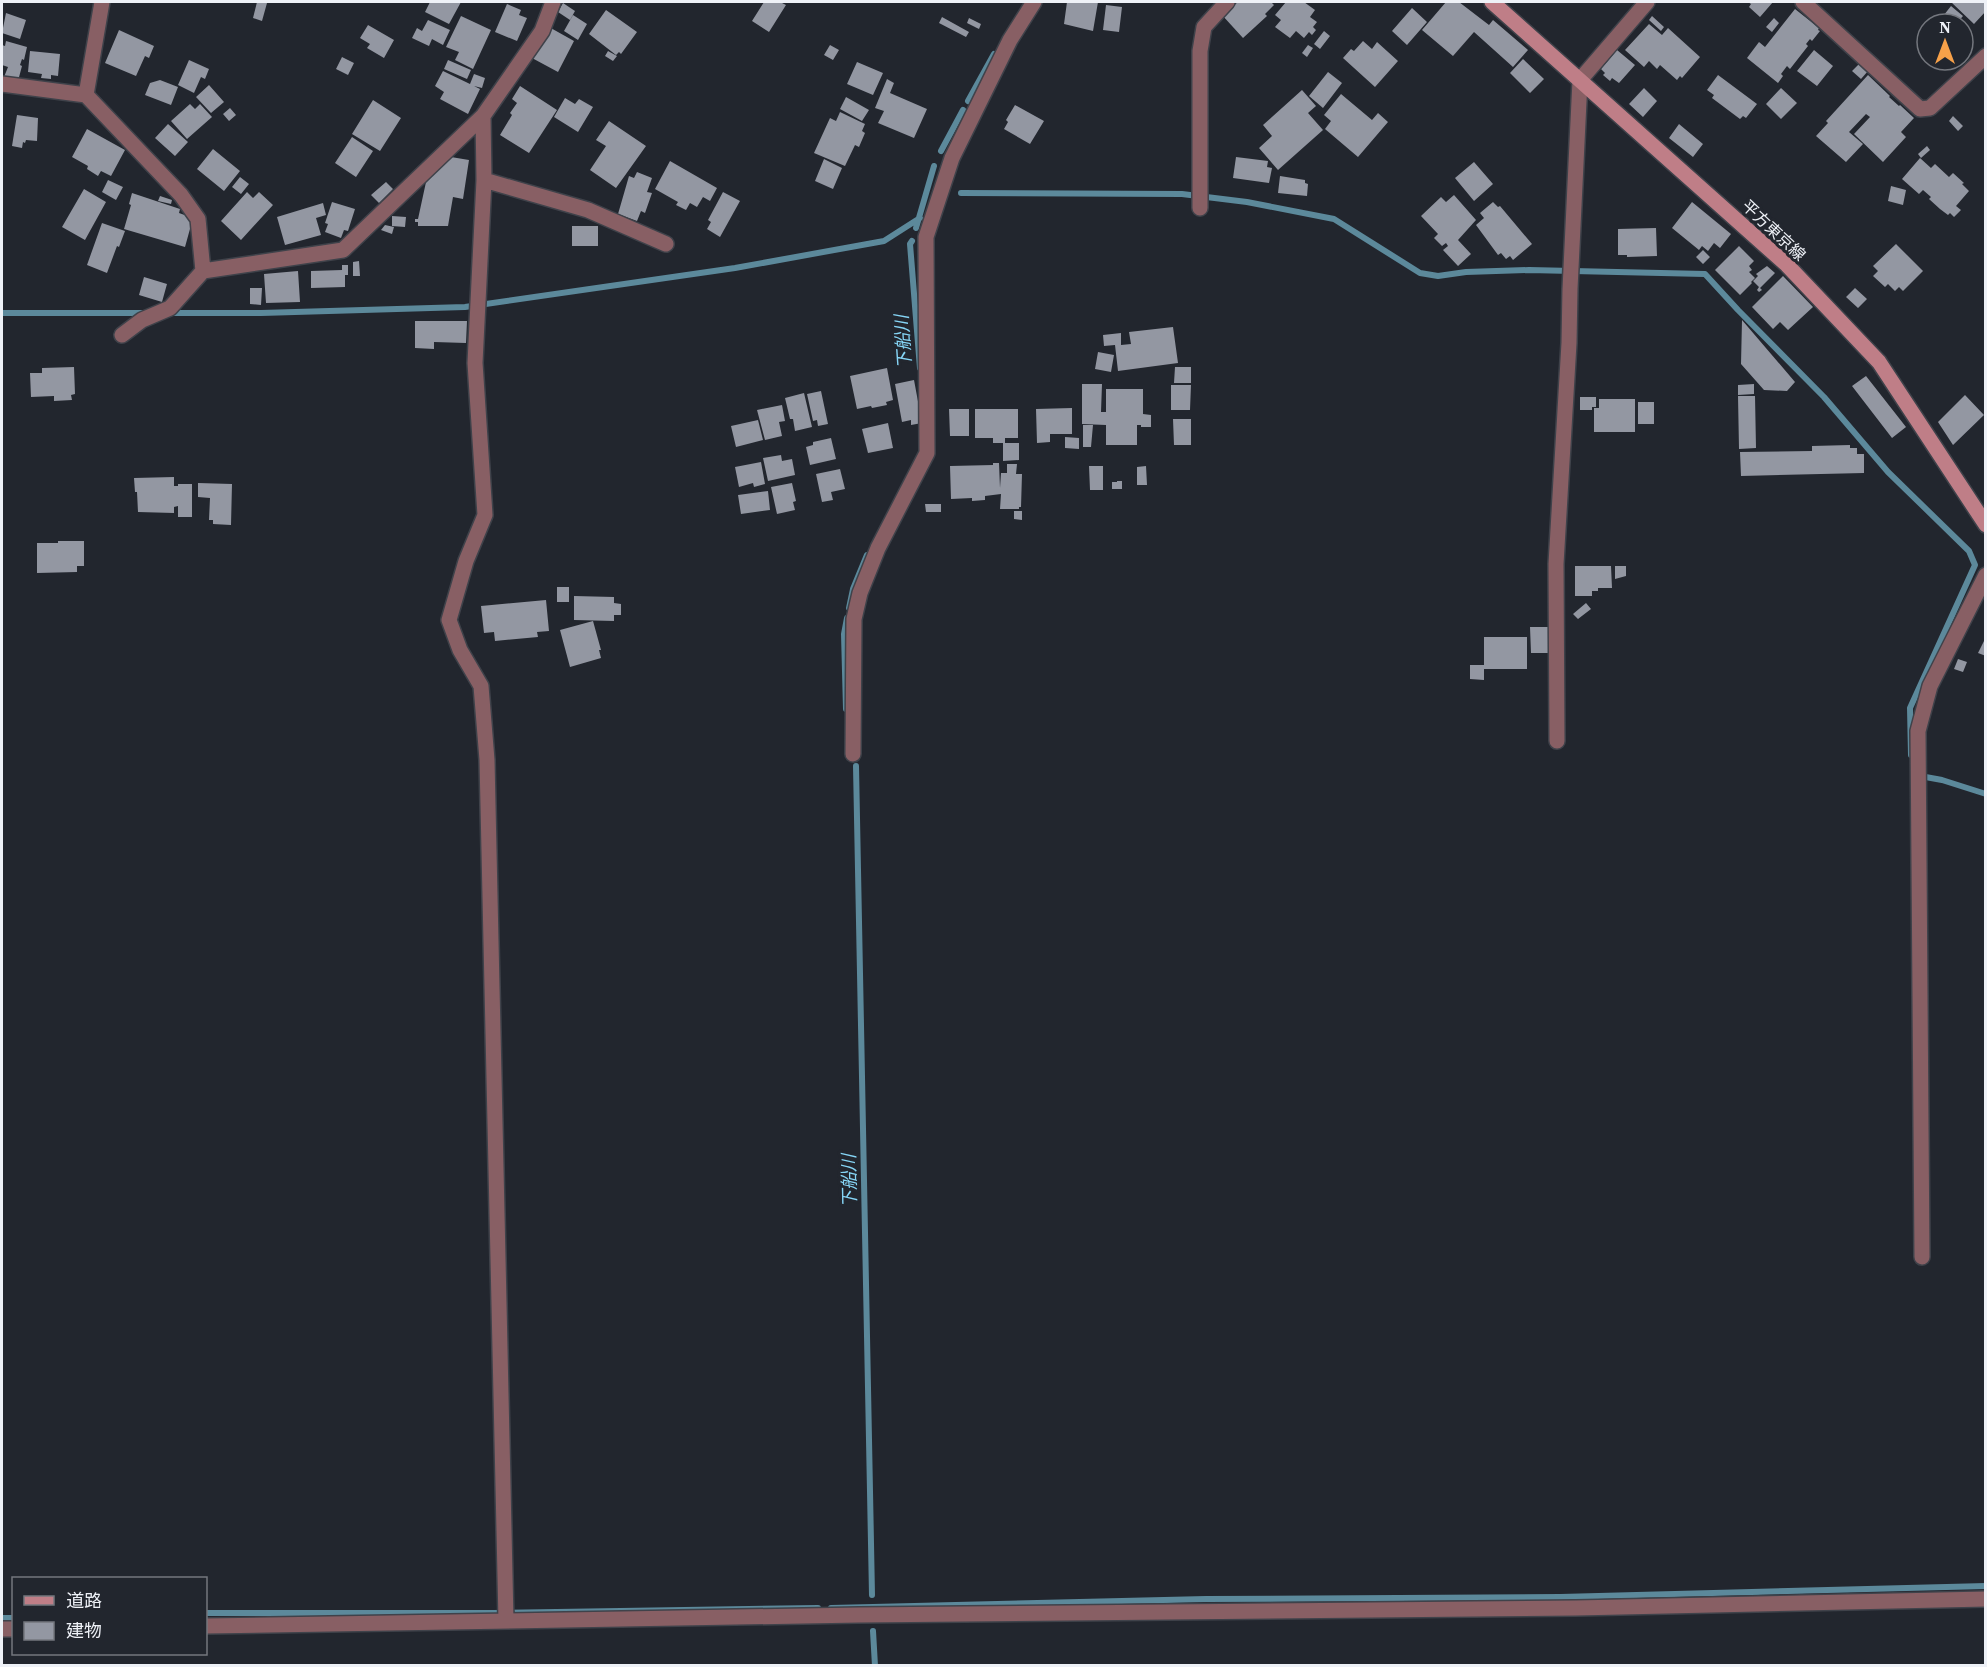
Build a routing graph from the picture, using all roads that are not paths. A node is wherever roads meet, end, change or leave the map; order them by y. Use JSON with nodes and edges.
{"nodes":[{"id":1,"x":102,"y":2,"type":"edge"},
{"id":2,"x":553,"y":2,"type":"edge"},
{"id":3,"x":1035,"y":2,"type":"edge"},
{"id":4,"x":1227,"y":2,"type":"edge"},
{"id":5,"x":1492,"y":2,"type":"edge"},
{"id":6,"x":1647,"y":2,"type":"edge"},
{"id":7,"x":1803,"y":2,"type":"edge"},
{"id":8,"x":1986,"y":56,"type":"edge"},
{"id":9,"x":1580,"y":80,"type":"junction"},
{"id":10,"x":2,"y":84,"type":"edge"},
{"id":11,"x":86,"y":95,"type":"junction"},
{"id":12,"x":483,"y":116,"type":"junction"},
{"id":13,"x":484,"y":180,"type":"junction"},
{"id":14,"x":1200,"y":208,"type":"dead end"},
{"id":15,"x":666,"y":244,"type":"dead end"},
{"id":16,"x":203,"y":271,"type":"junction"},
{"id":17,"x":122,"y":335,"type":"dead end"},
{"id":18,"x":1986,"y":525,"type":"edge"},
{"id":19,"x":1986,"y":575,"type":"edge"},
{"id":20,"x":1557,"y":741,"type":"dead end"},
{"id":21,"x":853,"y":754,"type":"dead end"},
{"id":22,"x":1922,"y":1257,"type":"dead end"},
{"id":23,"x":1986,"y":1599,"type":"edge"},
{"id":24,"x":506,"y":1621,"type":"junction"},
{"id":25,"x":207,"y":1626,"type":"edge"}],
"edges":[{"from":1,"to":11,"type":"street"},
{"from":2,"to":12,"type":"street"},
{"from":3,"to":21,"type":"street"},
{"from":4,"to":14,"type":"street"},
{"from":5,"to":9,"type":"main road","name":"平方東京線"},
{"from":6,"to":9,"type":"street"},
{"from":7,"to":8,"type":"street"},
{"from":9,"to":18,"type":"main road","name":"平方東京線"},
{"from":9,"to":20,"type":"street"},
{"from":10,"to":11,"type":"street"},
{"from":11,"to":16,"type":"street"},
{"from":12,"to":13,"type":"street"},
{"from":12,"to":16,"type":"street"},
{"from":13,"to":15,"type":"street"},
{"from":13,"to":24,"type":"street"},
{"from":16,"to":17,"type":"street"},
{"from":19,"to":22,"type":"street"},
{"from":23,"to":24,"type":"street"},
{"from":24,"to":25,"type":"street"}]}
